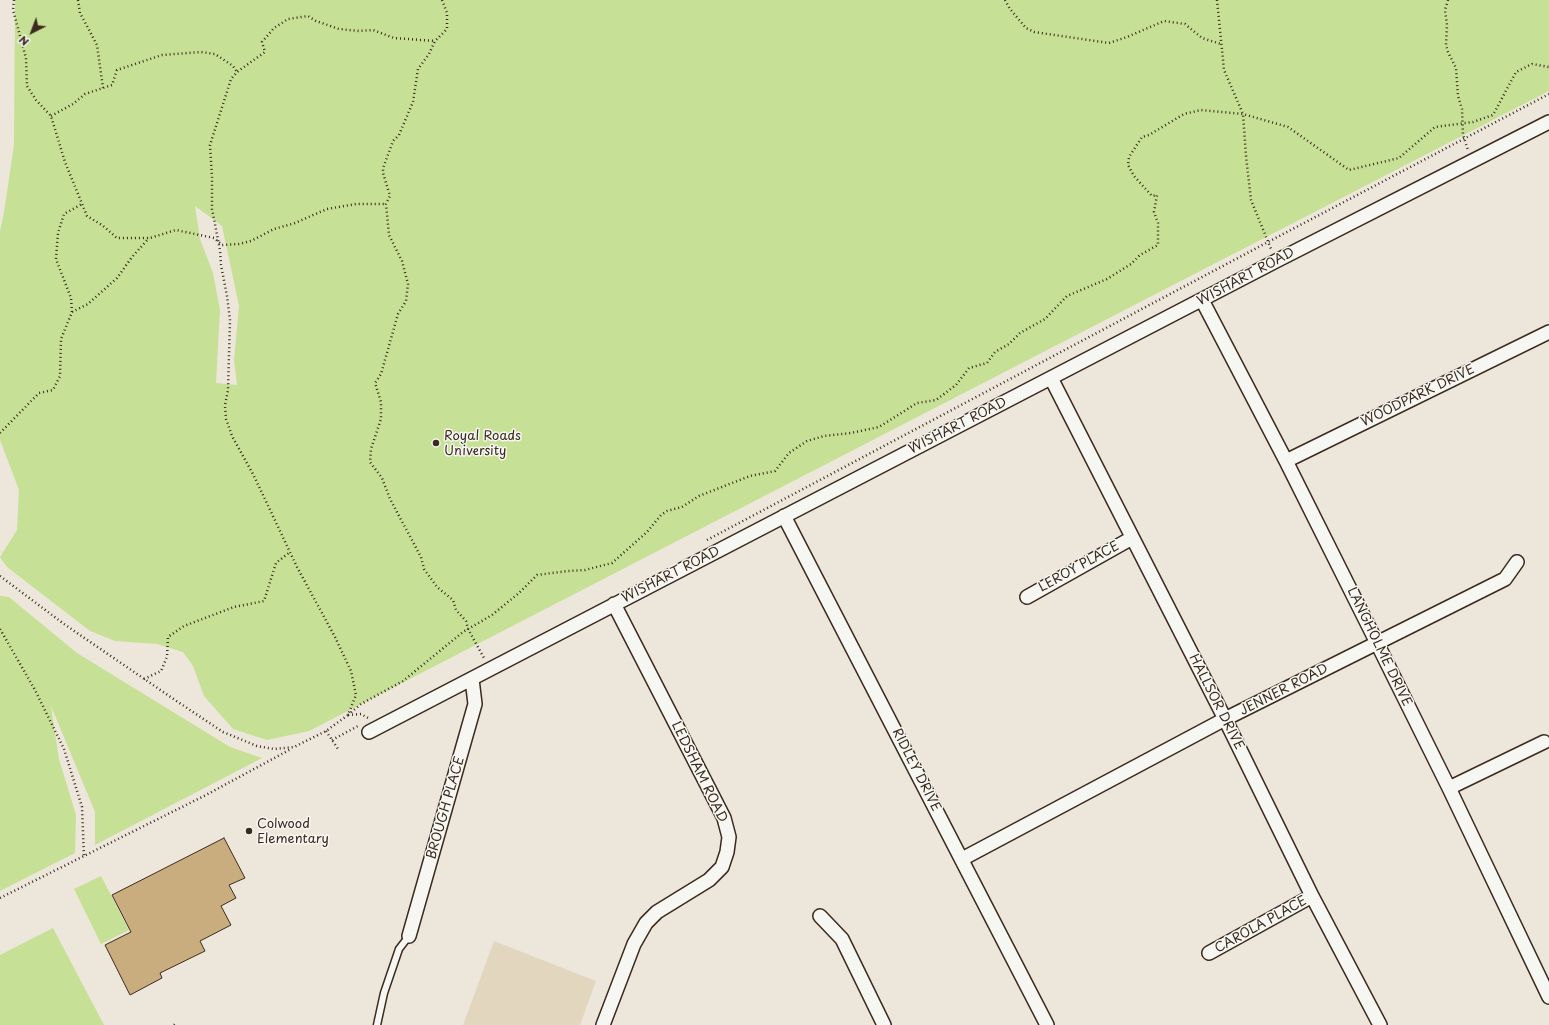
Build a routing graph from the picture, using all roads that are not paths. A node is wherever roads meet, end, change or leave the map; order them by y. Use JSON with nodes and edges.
{"nodes":[{"id":1,"x":1549,"y":122,"type":"edge"},
{"id":2,"x":1202,"y":300,"type":"junction"},
{"id":3,"x":1549,"y":332,"type":"edge"},
{"id":4,"x":1051,"y":378,"type":"junction"},
{"id":5,"x":1286,"y":461,"type":"junction"},
{"id":6,"x":784,"y":516,"type":"junction"},
{"id":7,"x":1132,"y":538,"type":"junction"},
{"id":8,"x":1517,"y":562,"type":"dead end"},
{"id":9,"x":1027,"y":597,"type":"dead end"},
{"id":10,"x":614,"y":604,"type":"junction"},
{"id":11,"x":1377,"y":643,"type":"junction"},
{"id":12,"x":472,"y":679,"type":"junction"},
{"id":13,"x":1225,"y":719,"type":"junction"},
{"id":14,"x":369,"y":732,"type":"dead end"},
{"id":15,"x":1544,"y":742,"type":"dead end"},
{"id":16,"x":1449,"y":788,"type":"junction"},
{"id":17,"x":962,"y":859,"type":"junction"},
{"id":18,"x":1312,"y":896,"type":"junction"},
{"id":19,"x":820,"y":916,"type":"dead end"},
{"id":20,"x":409,"y":936,"type":"joint"},
{"id":21,"x":1209,"y":953,"type":"dead end"},
{"id":22,"x":1549,"y":998,"type":"edge"},
{"id":23,"x":377,"y":1025,"type":"edge"},
{"id":24,"x":603,"y":1025,"type":"edge"},
{"id":25,"x":884,"y":1025,"type":"edge"},
{"id":26,"x":1047,"y":1025,"type":"edge"},
{"id":27,"x":1380,"y":1025,"type":"edge"}],
"edges":[{"from":1,"to":2,"type":"street","name":"WISHART ROAD"},
{"from":2,"to":4,"type":"street","name":"WISHART ROAD"},
{"from":2,"to":5,"type":"street","name":"LANGHOLME DRIVE"},
{"from":3,"to":5,"type":"street","name":"WOODPARK DRIVE"},
{"from":4,"to":6,"type":"street","name":"WISHART ROAD"},
{"from":4,"to":7,"type":"street","name":"HALLSOR DRIVE"},
{"from":5,"to":11,"type":"street","name":"LANGHOLME DRIVE"},
{"from":6,"to":10,"type":"street","name":"WISHART ROAD"},
{"from":6,"to":17,"type":"street","name":"RIDLEY DRIVE"},
{"from":7,"to":9,"type":"street","name":"LEROY PLACE"},
{"from":7,"to":13,"type":"street","name":"HALLSOR DRIVE"},
{"from":8,"to":11,"type":"street","name":"JENNER ROAD"},
{"from":10,"to":12,"type":"street","name":"WISHART ROAD"},
{"from":10,"to":24,"type":"street","name":"LEDSHAM ROAD"},
{"from":11,"to":13,"type":"street","name":"JENNER ROAD"},
{"from":11,"to":16,"type":"street","name":"LANGHOLME DRIVE"},
{"from":12,"to":14,"type":"street","name":"WISHART ROAD"},
{"from":12,"to":20,"type":"street","name":"BROUGH PLACE"},
{"from":13,"to":17,"type":"street","name":"JENNER ROAD"},
{"from":13,"to":18,"type":"street","name":"HALLSOR DRIVE"},
{"from":15,"to":16,"type":"street"},
{"from":16,"to":22,"type":"street","name":"LANGHOLME DRIVE"},
{"from":17,"to":26,"type":"street","name":"RIDLEY DRIVE"},
{"from":18,"to":21,"type":"street","name":"CAROLA PLACE"},
{"from":18,"to":27,"type":"street","name":"HALLSOR DRIVE"},
{"from":19,"to":25,"type":"street"},
{"from":20,"to":23,"type":"lane"}]}
